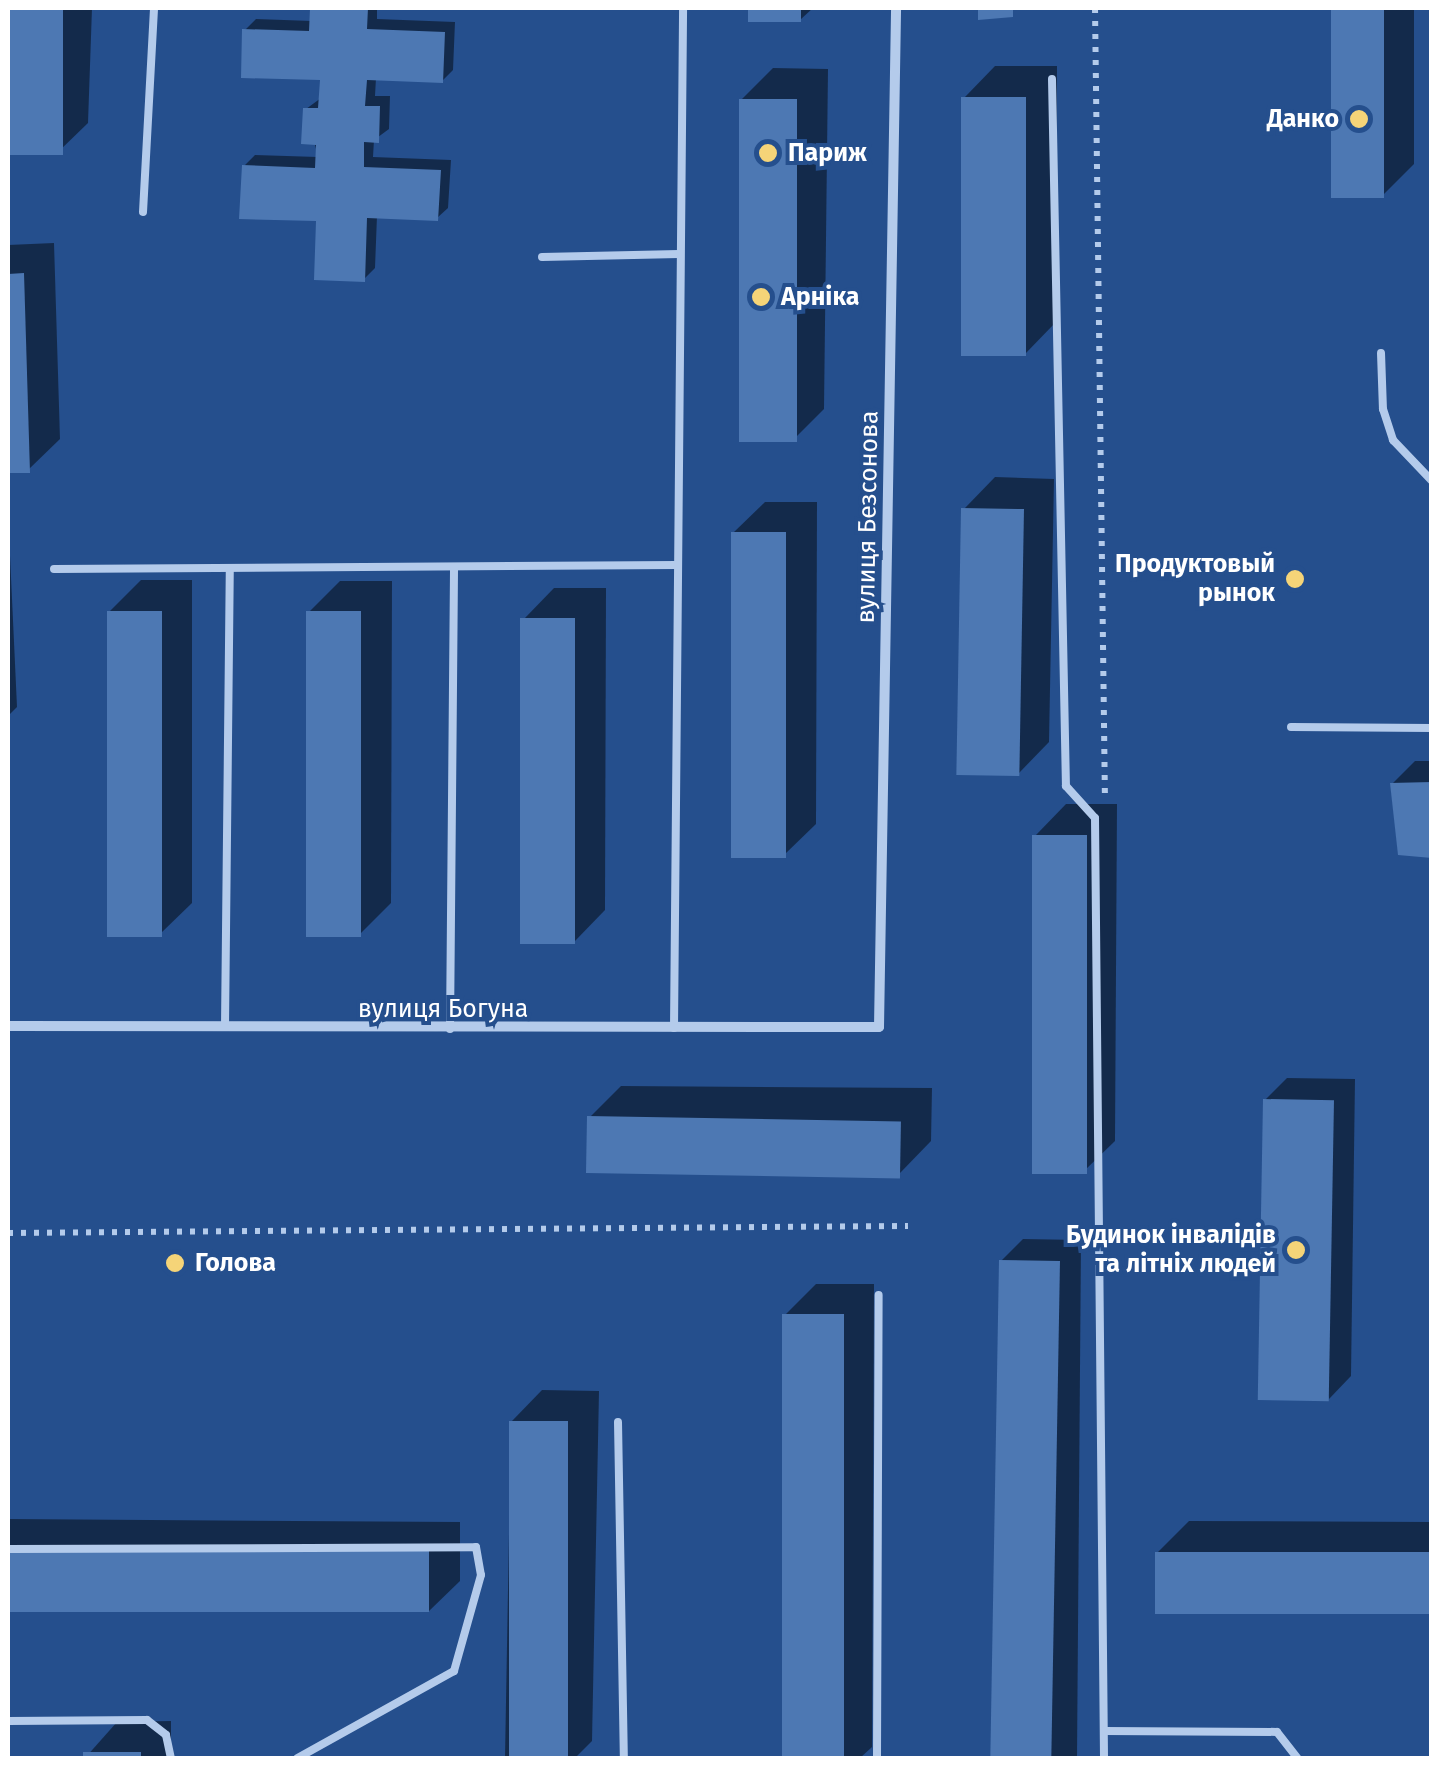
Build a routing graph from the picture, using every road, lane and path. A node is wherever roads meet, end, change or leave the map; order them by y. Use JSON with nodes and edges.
{"nodes":[{"id":1,"x":154,"y":8,"type":"edge"},
{"id":2,"x":683,"y":8,"type":"edge"},
{"id":3,"x":896,"y":8,"type":"edge"},
{"id":4,"x":1052,"y":79,"type":"dead end"},
{"id":5,"x":143,"y":212,"type":"dead end"},
{"id":6,"x":678,"y":254,"type":"junction"},
{"id":7,"x":542,"y":258,"type":"dead end"},
{"id":8,"x":1381,"y":353,"type":"dead end"},
{"id":9,"x":1432,"y":481,"type":"edge"},
{"id":10,"x":676,"y":565,"type":"junction"},
{"id":11,"x":454,"y":567,"type":"junction"},
{"id":12,"x":230,"y":568,"type":"junction"},
{"id":13,"x":54,"y":569,"type":"dead end"},
{"id":14,"x":1291,"y":727,"type":"dead end"},
{"id":15,"x":1432,"y":728,"type":"edge"},
{"id":16,"x":8,"y":1026,"type":"edge"},
{"id":17,"x":224,"y":1027,"type":"junction"},
{"id":18,"x":879,"y":1027,"type":"joint"},
{"id":19,"x":450,"y":1029,"type":"junction"},
{"id":20,"x":674,"y":1030,"type":"junction"},
{"id":21,"x":908,"y":1226,"type":"dead end"},
{"id":22,"x":8,"y":1233,"type":"edge"},
{"id":23,"x":879,"y":1294,"type":"dead end"},
{"id":24,"x":618,"y":1422,"type":"dead end"},
{"id":25,"x":8,"y":1549,"type":"edge"},
{"id":26,"x":8,"y":1721,"type":"edge"},
{"id":27,"x":1104,"y":1731,"type":"junction"},
{"id":28,"x":171,"y":1758,"type":"edge"},
{"id":29,"x":298,"y":1758,"type":"edge"},
{"id":30,"x":624,"y":1758,"type":"edge"},
{"id":31,"x":877,"y":1758,"type":"edge"},
{"id":32,"x":1104,"y":1758,"type":"edge"},
{"id":33,"x":1297,"y":1758,"type":"edge"}],
"edges":[{"from":1,"to":5,"type":"lane"},
{"from":2,"to":6,"type":"lane"},
{"from":3,"to":18,"type":"street","name":"вулиця Безсонова"},
{"from":4,"to":27,"type":"lane"},
{"from":6,"to":7,"type":"lane"},
{"from":6,"to":10,"type":"lane"},
{"from":8,"to":9,"type":"lane"},
{"from":10,"to":11,"type":"lane"},
{"from":10,"to":20,"type":"lane"},
{"from":11,"to":12,"type":"lane"},
{"from":11,"to":19,"type":"lane"},
{"from":12,"to":13,"type":"lane"},
{"from":12,"to":17,"type":"lane"},
{"from":14,"to":15,"type":"lane"},
{"from":16,"to":17,"type":"street","name":"вулиця Богуна"},
{"from":17,"to":19,"type":"street","name":"вулиця Богуна"},
{"from":18,"to":20,"type":"street","name":"вулиця Богуна"},
{"from":19,"to":20,"type":"street","name":"вулиця Богуна"},
{"from":21,"to":22,"type":"path"},
{"from":23,"to":31,"type":"lane"},
{"from":24,"to":30,"type":"lane"},
{"from":25,"to":29,"type":"lane"},
{"from":26,"to":28,"type":"lane"},
{"from":27,"to":32,"type":"lane"},
{"from":27,"to":33,"type":"lane"}]}
